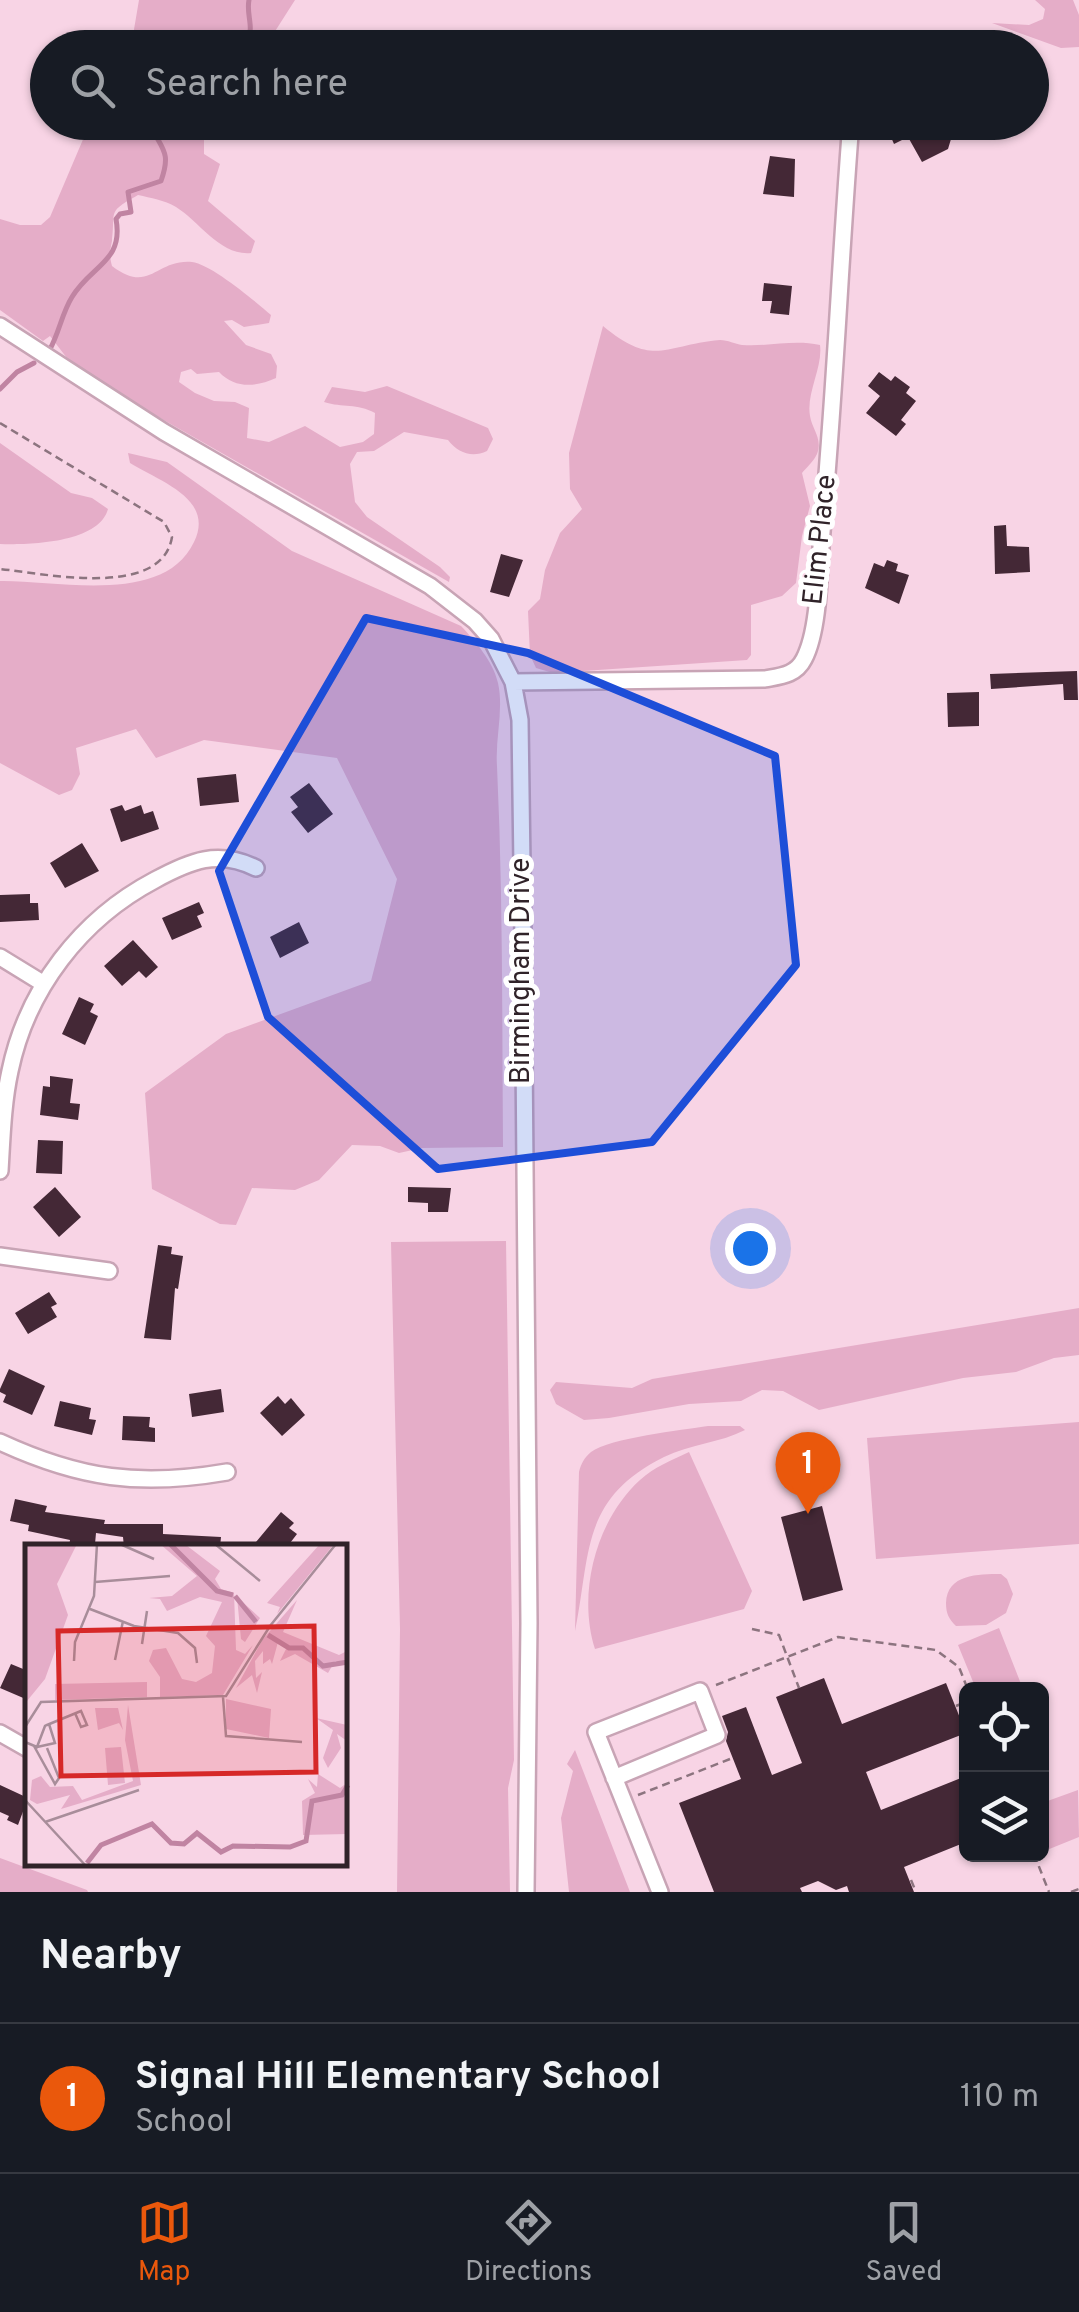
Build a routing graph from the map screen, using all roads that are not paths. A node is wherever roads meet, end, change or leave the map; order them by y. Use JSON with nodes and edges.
{"nodes":[{"id":1,"x":850,"y":140,"type":"edge"},
{"id":2,"x":0,"y":326,"type":"edge"},
{"id":3,"x":512,"y":682,"type":"junction"},
{"id":4,"x":256,"y":868,"type":"dead end"},
{"id":5,"x":0,"y":957,"type":"edge"},
{"id":6,"x":44,"y":984,"type":"junction"},
{"id":7,"x":0,"y":1171,"type":"edge"},
{"id":8,"x":0,"y":1256,"type":"edge"},
{"id":9,"x":109,"y":1270,"type":"dead end"},
{"id":10,"x":0,"y":1442,"type":"edge"},
{"id":11,"x":227,"y":1472,"type":"dead end"},
{"id":12,"x":0,"y":1733,"type":"edge"},
{"id":13,"x":25,"y":1747,"type":"edge"},
{"id":14,"x":614,"y":1778,"type":"junction"},
{"id":15,"x":526,"y":1892,"type":"edge"},
{"id":16,"x":660,"y":1892,"type":"edge"}],
"edges":[{"from":1,"to":3,"type":"street","name":"Elim Place"},
{"from":2,"to":3,"type":"street","name":"Birmingham Drive"},
{"from":3,"to":15,"type":"street","name":"Birmingham Drive"},
{"from":4,"to":6,"type":"street"},
{"from":5,"to":6,"type":"street"},
{"from":6,"to":7,"type":"street"},
{"from":8,"to":9,"type":"street"},
{"from":10,"to":11,"type":"street"},
{"from":12,"to":13,"type":"street"},
{"from":14,"to":14,"type":"street"},
{"from":14,"to":16,"type":"street"}]}
